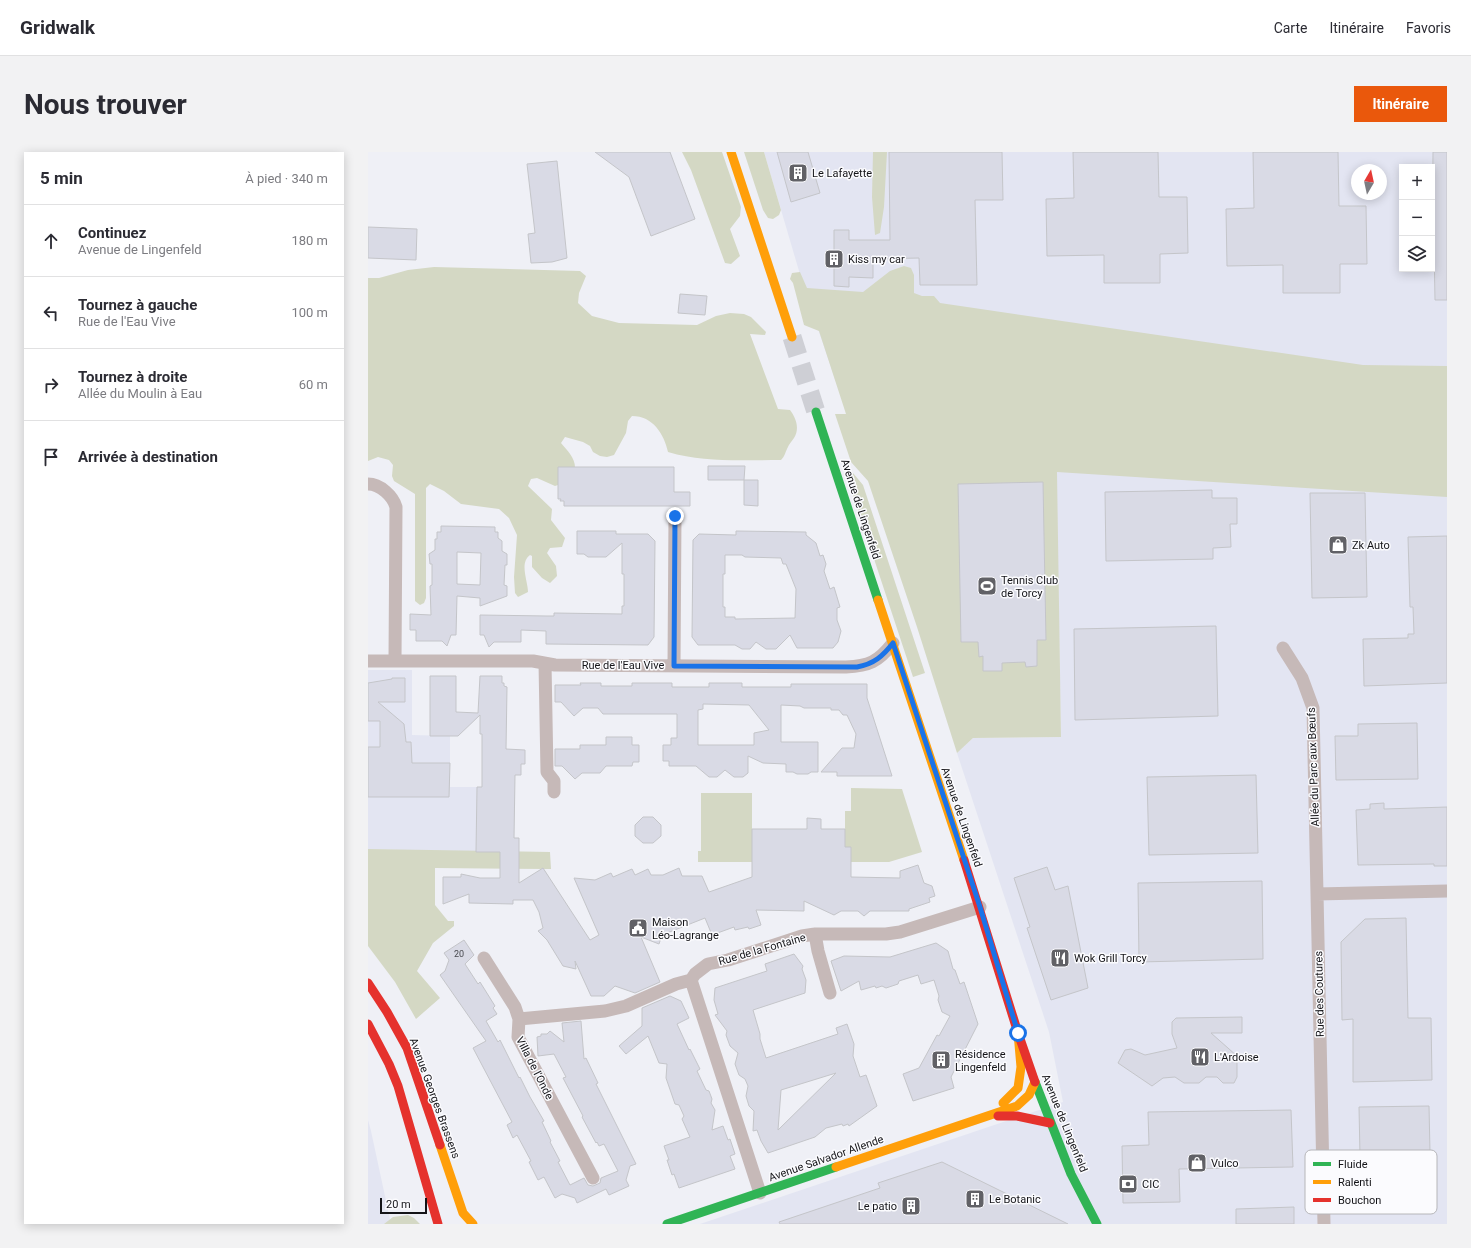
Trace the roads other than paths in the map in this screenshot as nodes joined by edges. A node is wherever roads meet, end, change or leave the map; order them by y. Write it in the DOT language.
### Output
graph roads {
  1 [pos="732,154"];
  2 [pos="792,337"];
  3 [pos="816,412"];
  4 [pos="368,484"];
  5 [pos="675,516"];
  6 [pos="893,643"];
  7 [pos="1283,648"];
  8 [pos="368,660"];
  9 [pos="395,660"];
  10 [pos="545,664"];
  11 [pos="674,666"];
  12 [pos="554,792"];
  13 [pos="1447,891"];
  14 [pos="1317,894"];
  15 [pos="980,907"];
  16 [pos="815,934"];
  17 [pos="484,958"];
  18 [pos="691,980"];
  19 [pos="368,983"];
  20 [pos="830,993"];
  21 [pos="518,1019"];
  22 [pos="368,1024"];
  23 [pos="1018,1033"];
  24 [pos="1035,1082"];
  25 [pos="1017,1106"];
  26 [pos="1046,1112"];
  27 [pos="992,1116"];
  28 [pos="1050,1123"];
  29 [pos="1322,1150"];
  30 [pos="593,1178"];
  31 [pos="760,1193"];
  32 [pos="1324,1214"];
  33 [pos="438,1224"];
  34 [pos="473,1224"];
  35 [pos="667,1224"];
  36 [pos="1096,1224"];
  37 [pos="1324,1224"];
  1 -- 2 [label="main road"];
  3 -- 6 [label="main road, Avenue de Lingenfeld"];
  4 -- 9 [label="street"];
  5 -- 11 [label="street"];
  6 -- 11 [label="street, Rue de l'Eau Vive"];
  6 -- 15 [label="main road, Avenue de Lingenfeld"];
  7 -- 14 [label="street, Allée du Parc aux Bœufs"];
  8 -- 9 [label="street, Rue de l'Eau Vive"];
  9 -- 10 [label="street, Rue de l'Eau Vive"];
  10 -- 11 [label="street, Rue de l'Eau Vive"];
  10 -- 12 [label="street"];
  13 -- 14 [label="street"];
  14 -- 29 [label="street, Rue des Coutures"];
  15 -- 16 [label="street, Rue de la Fontaine"];
  15 -- 23 [label="main road, Avenue de Lingenfeld"];
  16 -- 18 [label="street, Rue de la Fontaine"];
  16 -- 20 [label="street"];
  17 -- 21 [label="street, Villa de l'Onde"];
  18 -- 21 [label="street, Rue de la Fontaine"];
  18 -- 31 [label="street"];
  19 -- 34 [label="main road, Avenue Georges Brassens"];
  21 -- 30 [label="street, Villa de l'Onde"];
  22 -- 33 [label="main road"];
  23 -- 24 [label="main road, Avenue de Lingenfeld"];
  23 -- 27 [label="main road"];
  24 -- 25 [label="main road, Avenue Salvador Allende"];
  24 -- 26 [label="main road, Avenue de Lingenfeld"];
  25 -- 26 [label="main road"];
  25 -- 27 [label="main road, Avenue Salvador Allende"];
  26 -- 28 [label="main road, Avenue de Lingenfeld"];
  27 -- 28 [label="main road, Avenue Salvador Allende"];
  27 -- 31 [label="main road, Avenue Salvador Allende"];
  28 -- 36 [label="main road, Avenue de Lingenfeld"];
  31 -- 35 [label="main road, Avenue Salvador Allende"];
  32 -- 37 [label="street, Rue des Coutures"];
}
